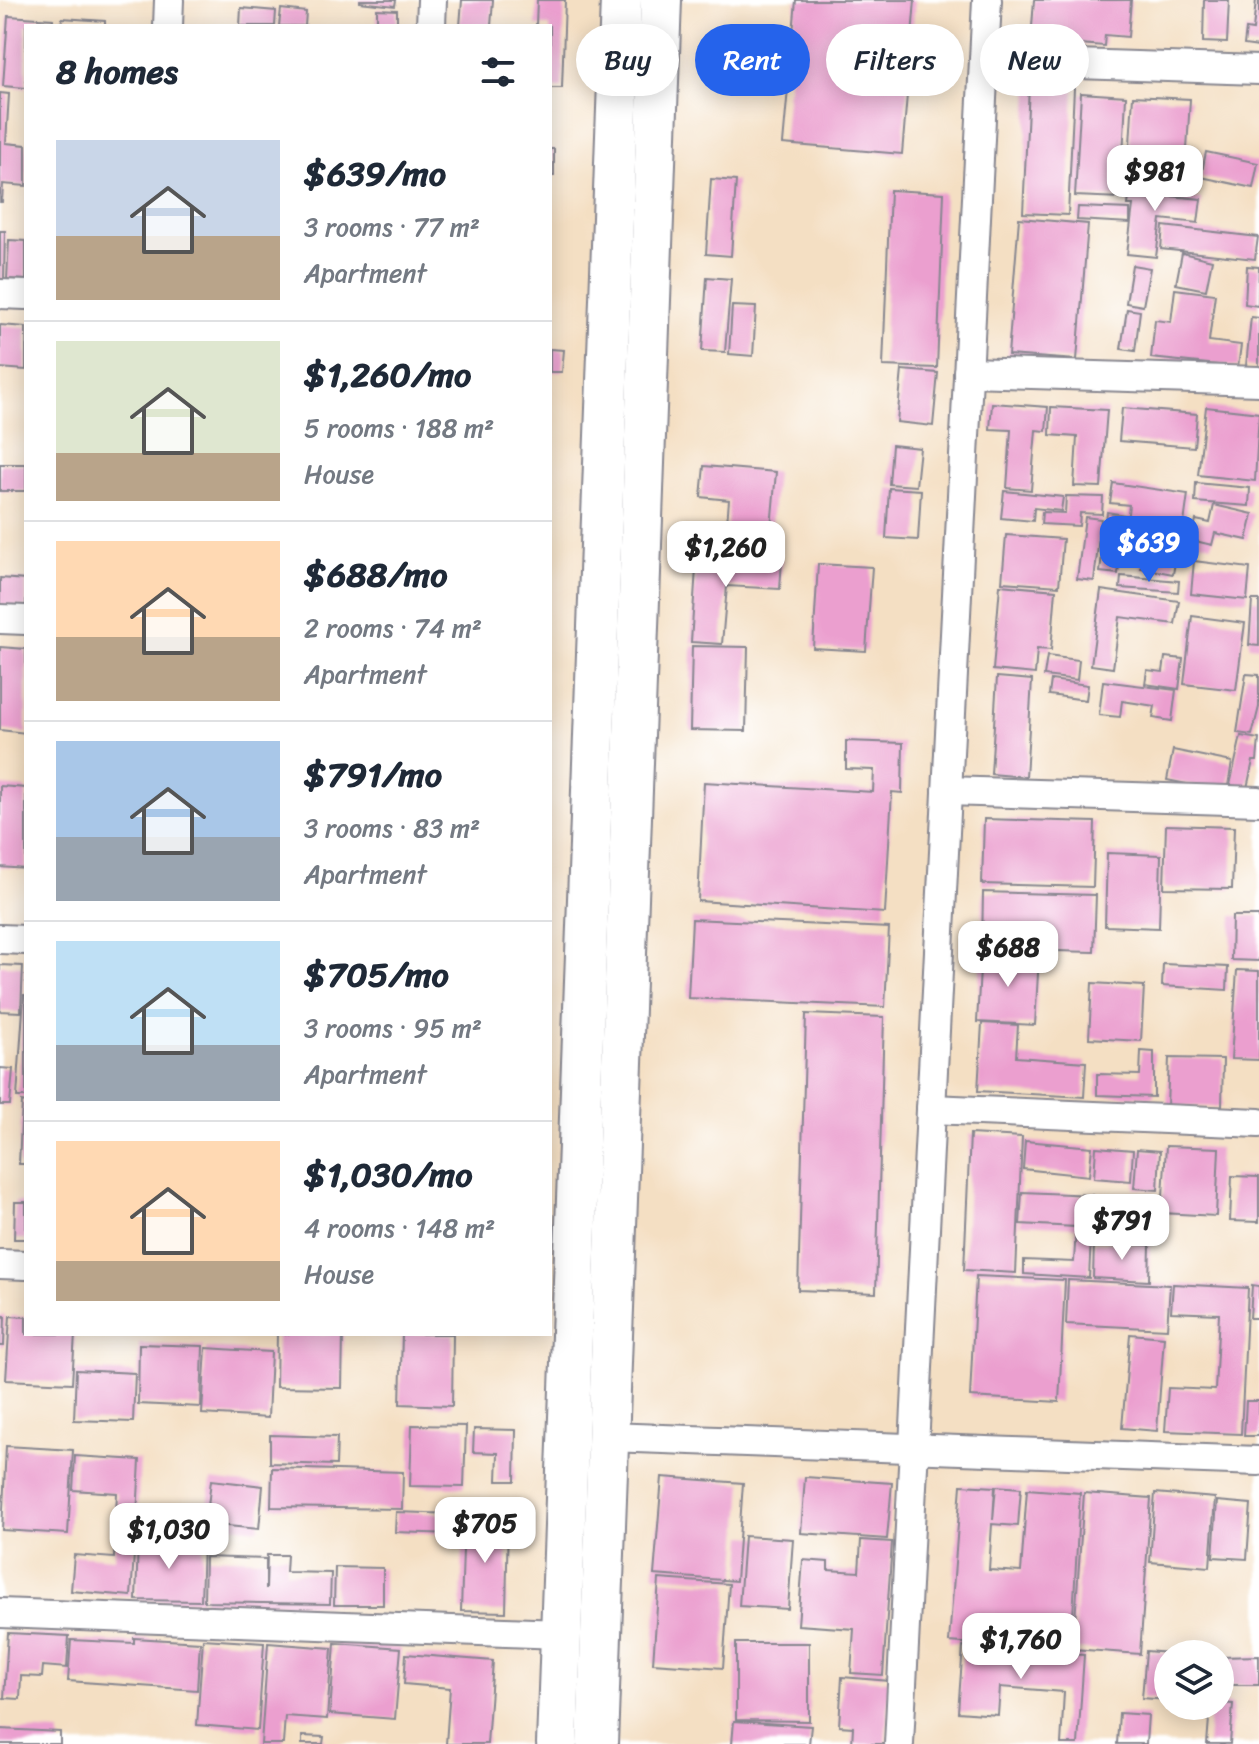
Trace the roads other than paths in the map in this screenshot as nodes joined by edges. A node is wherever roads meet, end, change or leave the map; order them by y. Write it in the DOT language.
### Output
graph roads {
  1 [pos="169,0"];
  2 [pos="432,0"];
  3 [pos="621,0"];
  4 [pos="661,0"];
  5 [pos="987,0"];
  6 [pos="168,24"];
  7 [pos="431,24"];
  8 [pos="986,24"];
  9 [pos="1089,64"];
  10 [pos="1259,70"];
  11 [pos="982,96"];
  12 [pos="0,294"];
  13 [pos="24,295"];
  14 [pos="968,372"];
  15 [pos="1259,381"];
  16 [pos="0,619"];
  17 [pos="24,620"];
  18 [pos="947,791"];
  19 [pos="1259,801"];
  20 [pos="0,939"];
  21 [pos="24,940"];
  22 [pos="931,1109"];
  23 [pos="1259,1123"];
  24 [pos="578,1160"];
  25 [pos="618,1162"];
  26 [pos="0,1264"];
  27 [pos="24,1265"];
  28 [pos="562,1289"];
  29 [pos="608,1437"];
  30 [pos="914,1448"];
  31 [pos="1259,1461"];
  32 [pos="0,1613"];
  33 [pos="561,1634"];
  34 [pos="557,1744"];
  35 [pos="597,1744"];
  36 [pos="899,1744"];
  1 -- 6 [label="street"];
  2 -- 7 [label="street"];
  3 -- 24 [label="main road"];
  4 -- 25 [label="main road"];
  5 -- 8 [label="street"];
  9 -- 10 [label="street"];
  11 -- 14 [label="street"];
  12 -- 13 [label="street"];
  14 -- 15 [label="street"];
  14 -- 18 [label="street"];
  16 -- 17 [label="street"];
  18 -- 19 [label="street"];
  18 -- 22 [label="street"];
  20 -- 21 [label="street"];
  22 -- 23 [label="street"];
  22 -- 30 [label="street"];
  24 -- 25 [label="main road"];
  24 -- 28 [label="main road"];
  25 -- 29 [label="main road"];
  26 -- 27 [label="street"];
  28 -- 33 [label="main road"];
  29 -- 30 [label="street"];
  29 -- 35 [label="main road"];
  30 -- 31 [label="street"];
  30 -- 36 [label="street"];
  32 -- 33 [label="street"];
  33 -- 34 [label="main road"];
}
